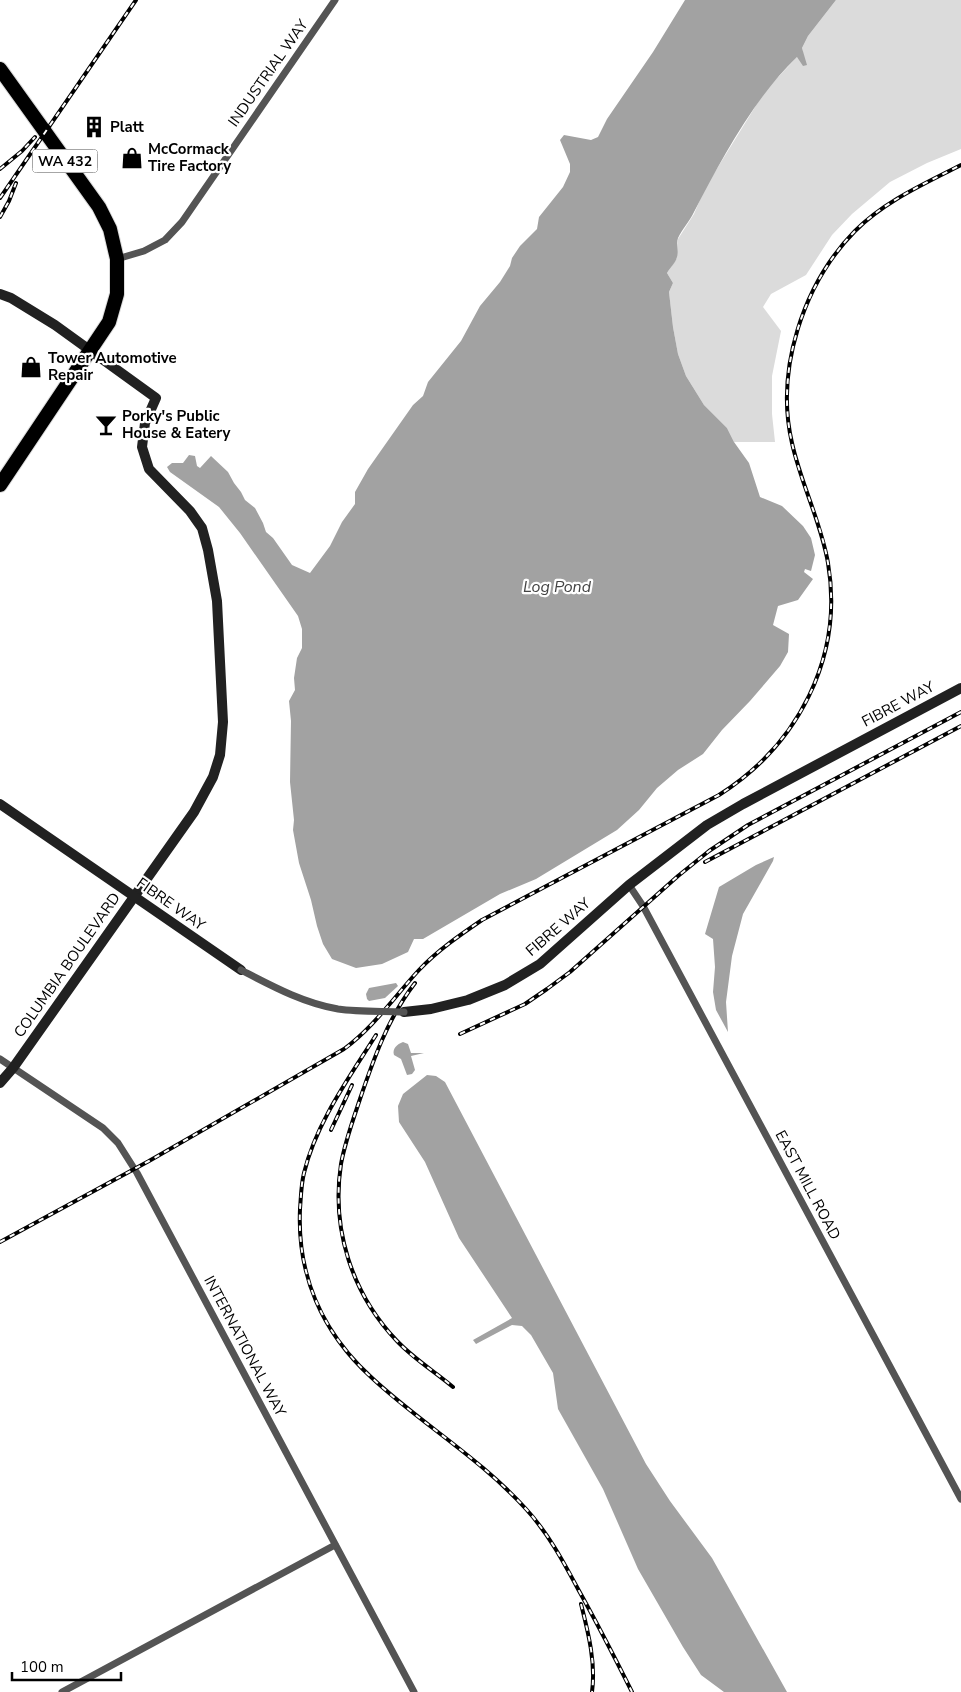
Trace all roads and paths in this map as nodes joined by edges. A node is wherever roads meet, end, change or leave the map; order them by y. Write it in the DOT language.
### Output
graph roads {
  1 [pos="335,0"];
  2 [pos="0,69"];
  3 [pos="117,259"];
  4 [pos="0,294"];
  5 [pos="91,351"];
  6 [pos="0,486"];
  7 [pos="961,688"];
  8 [pos="0,804"];
  9 [pos="629,885"];
  10 [pos="134,896"];
  11 [pos="241,970"];
  12 [pos="404,1012"];
  13 [pos="0,1058"];
  14 [pos="13,1068"];
  15 [pos="0,1083"];
  16 [pos="961,1498"];
  17 [pos="335,1545"];
  18 [pos="62,1692"];
  19 [pos="414,1692"];
  1 -- 3 [label="street, INDUSTRIAL WAY"];
  2 -- 3 [label="highway, WA 432"];
  3 -- 5 [label="highway, WA 432"];
  4 -- 5 [label="street"];
  5 -- 6 [label="highway, WA 432"];
  5 -- 10 [label="street, COLUMBIA BOULEVARD"];
  7 -- 9 [label="street, FIBRE WAY"];
  8 -- 10 [label="street, FIBRE WAY"];
  9 -- 12 [label="street, FIBRE WAY"];
  9 -- 16 [label="street, EAST MILL ROAD"];
  10 -- 11 [label="street, FIBRE WAY"];
  10 -- 14 [label="street, COLUMBIA BOULEVARD"];
  11 -- 12 [label="street, FIBRE WAY, bridge"];
  13 -- 14 [label="street, INTERNATIONAL WAY"];
  14 -- 15 [label="street, COLUMBIA BOULEVARD"];
  14 -- 17 [label="street, INTERNATIONAL WAY"];
  17 -- 18 [label="street"];
  17 -- 19 [label="street, INTERNATIONAL WAY"];
}
